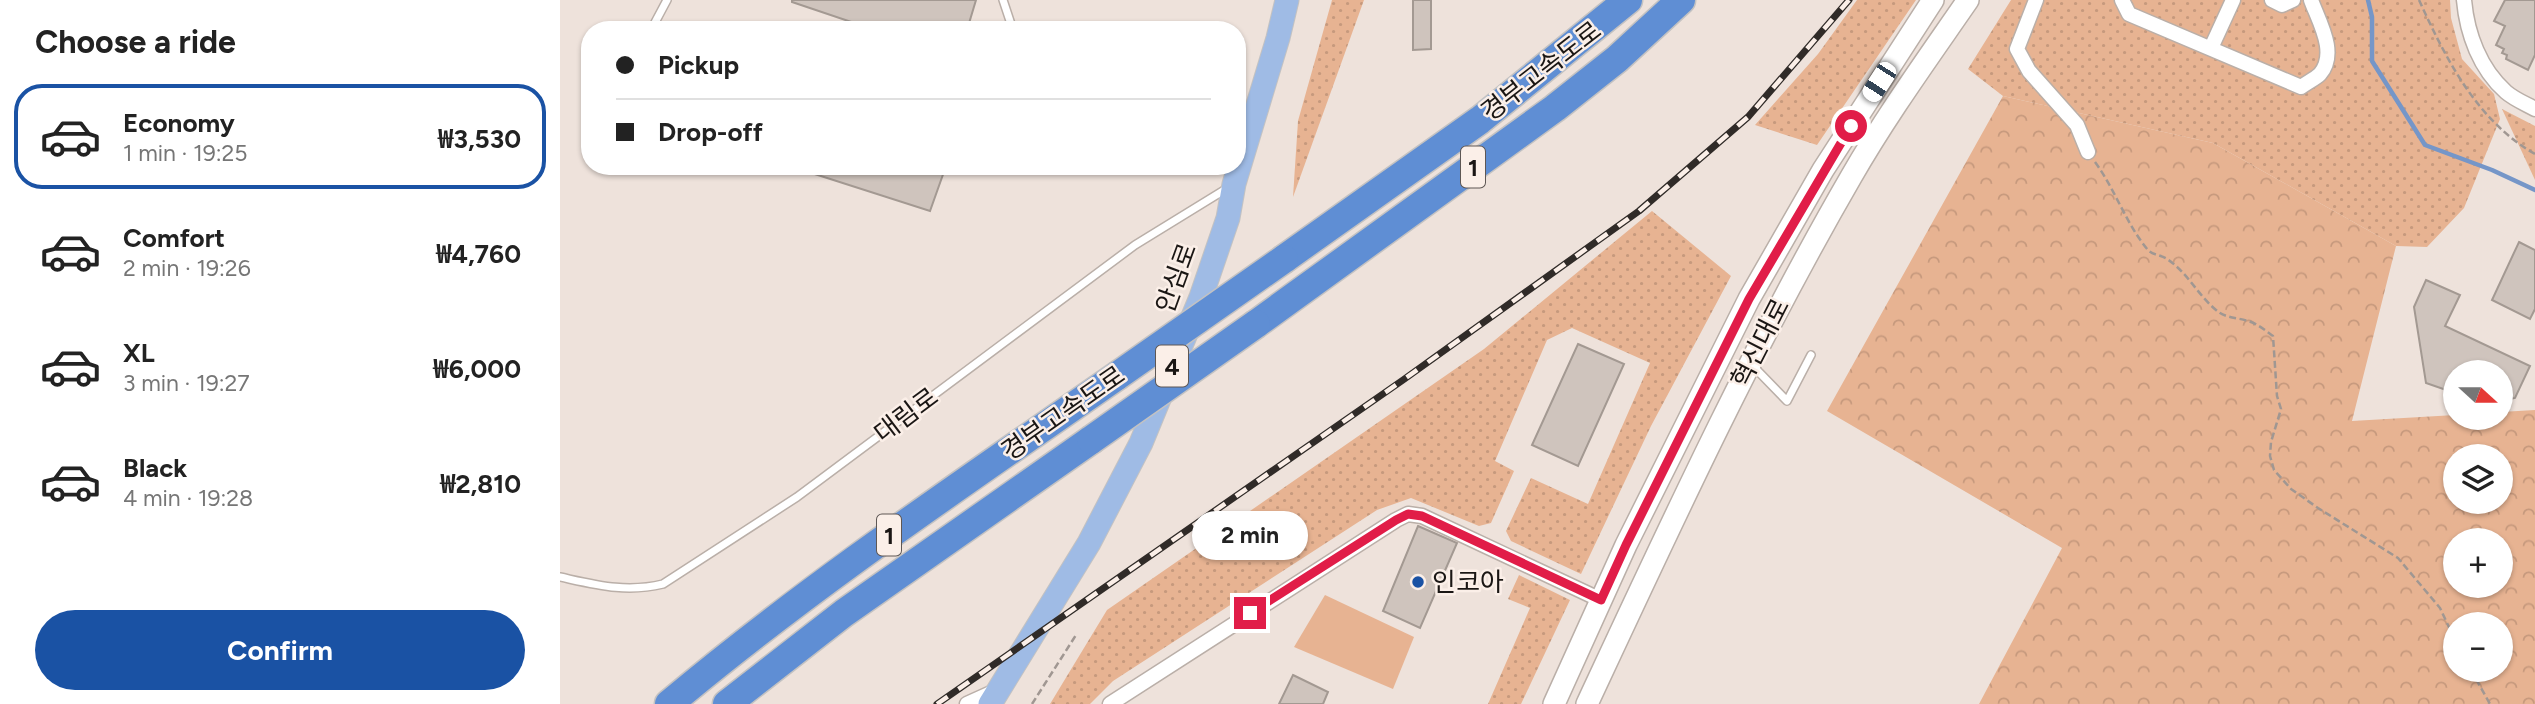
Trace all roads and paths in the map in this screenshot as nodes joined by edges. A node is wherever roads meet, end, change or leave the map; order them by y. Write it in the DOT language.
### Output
graph roads {
  1 [pos="667,0"];
  2 [pos="1003,0"];
  3 [pos="1287,0"];
  4 [pos="1628,0"];
  5 [pos="1681,0"];
  6 [pos="1933,0"];
  7 [pos="1968,0"];
  8 [pos="2036,0"];
  9 [pos="2122,0"];
  10 [pos="2233,0"];
  11 [pos="2272,0"];
  12 [pos="2293,0"];
  13 [pos="2311,0"];
  14 [pos="2419,0"];
  15 [pos="2464,0"];
  16 [pos="656,21"];
  17 [pos="1010,21"];
  18 [pos="2211,48"];
  19 [pos="2535,108"];
  20 [pos="1246,133"];
  21 [pos="2088,152"];
  22 [pos="2535,154"];
  23 [pos="1236,175"];
  24 [pos="1234,184"];
  25 [pos="1811,355"];
  26 [pos="1750,363"];
  27 [pos="560,577"];
  28 [pos="1601,600"];
  29 [pos="2443,614"];
  30 [pos="1076,635"];
  31 [pos="2477,682"];
  32 [pos="994,697"];
  33 [pos="668,704"];
  34 [pos="727,704"];
  35 [pos="967,704"];
  36 [pos="1032,704"];
  37 [pos="1110,704"];
  38 [pos="1554,704"];
  39 [pos="1587,704"];
  40 [pos="2490,704"];
  1 -- 16 [label="lane"];
  2 -- 17 [label="lane"];
  3 -- 20 [label="main road, 안심로 / 4"];
  4 -- 33 [label="highway, 경부고속도로 / 1, bridge"];
  5 -- 34 [label="highway, 경부고속도로 / 1, bridge"];
  6 -- 28 [label="main road"];
  7 -- 26 [label="main road, 혁신대로"];
  8 -- 21 [label="street"];
  9 -- 18 [label="street"];
  10 -- 18 [label="street"];
  11 -- 12 [label="street"];
  13 -- 18 [label="street"];
  14 -- 22 [label="path"];
  15 -- 19 [label="street"];
  21 -- 29 [label="path"];
  23 -- 24 [label="main road, 안심로 / 4"];
  24 -- 27 [label="lane, 대림로"];
  24 -- 32 [label="main road, 안심로 / 4"];
  25 -- 26 [label="lane"];
  26 -- 39 [label="main road, 혁신대로"];
  28 -- 37 [label="street"];
  28 -- 38 [label="main road"];
  30 -- 36 [label="path"];
  31 -- 40 [label="path"];
  32 -- 35 [label="street"];
}
